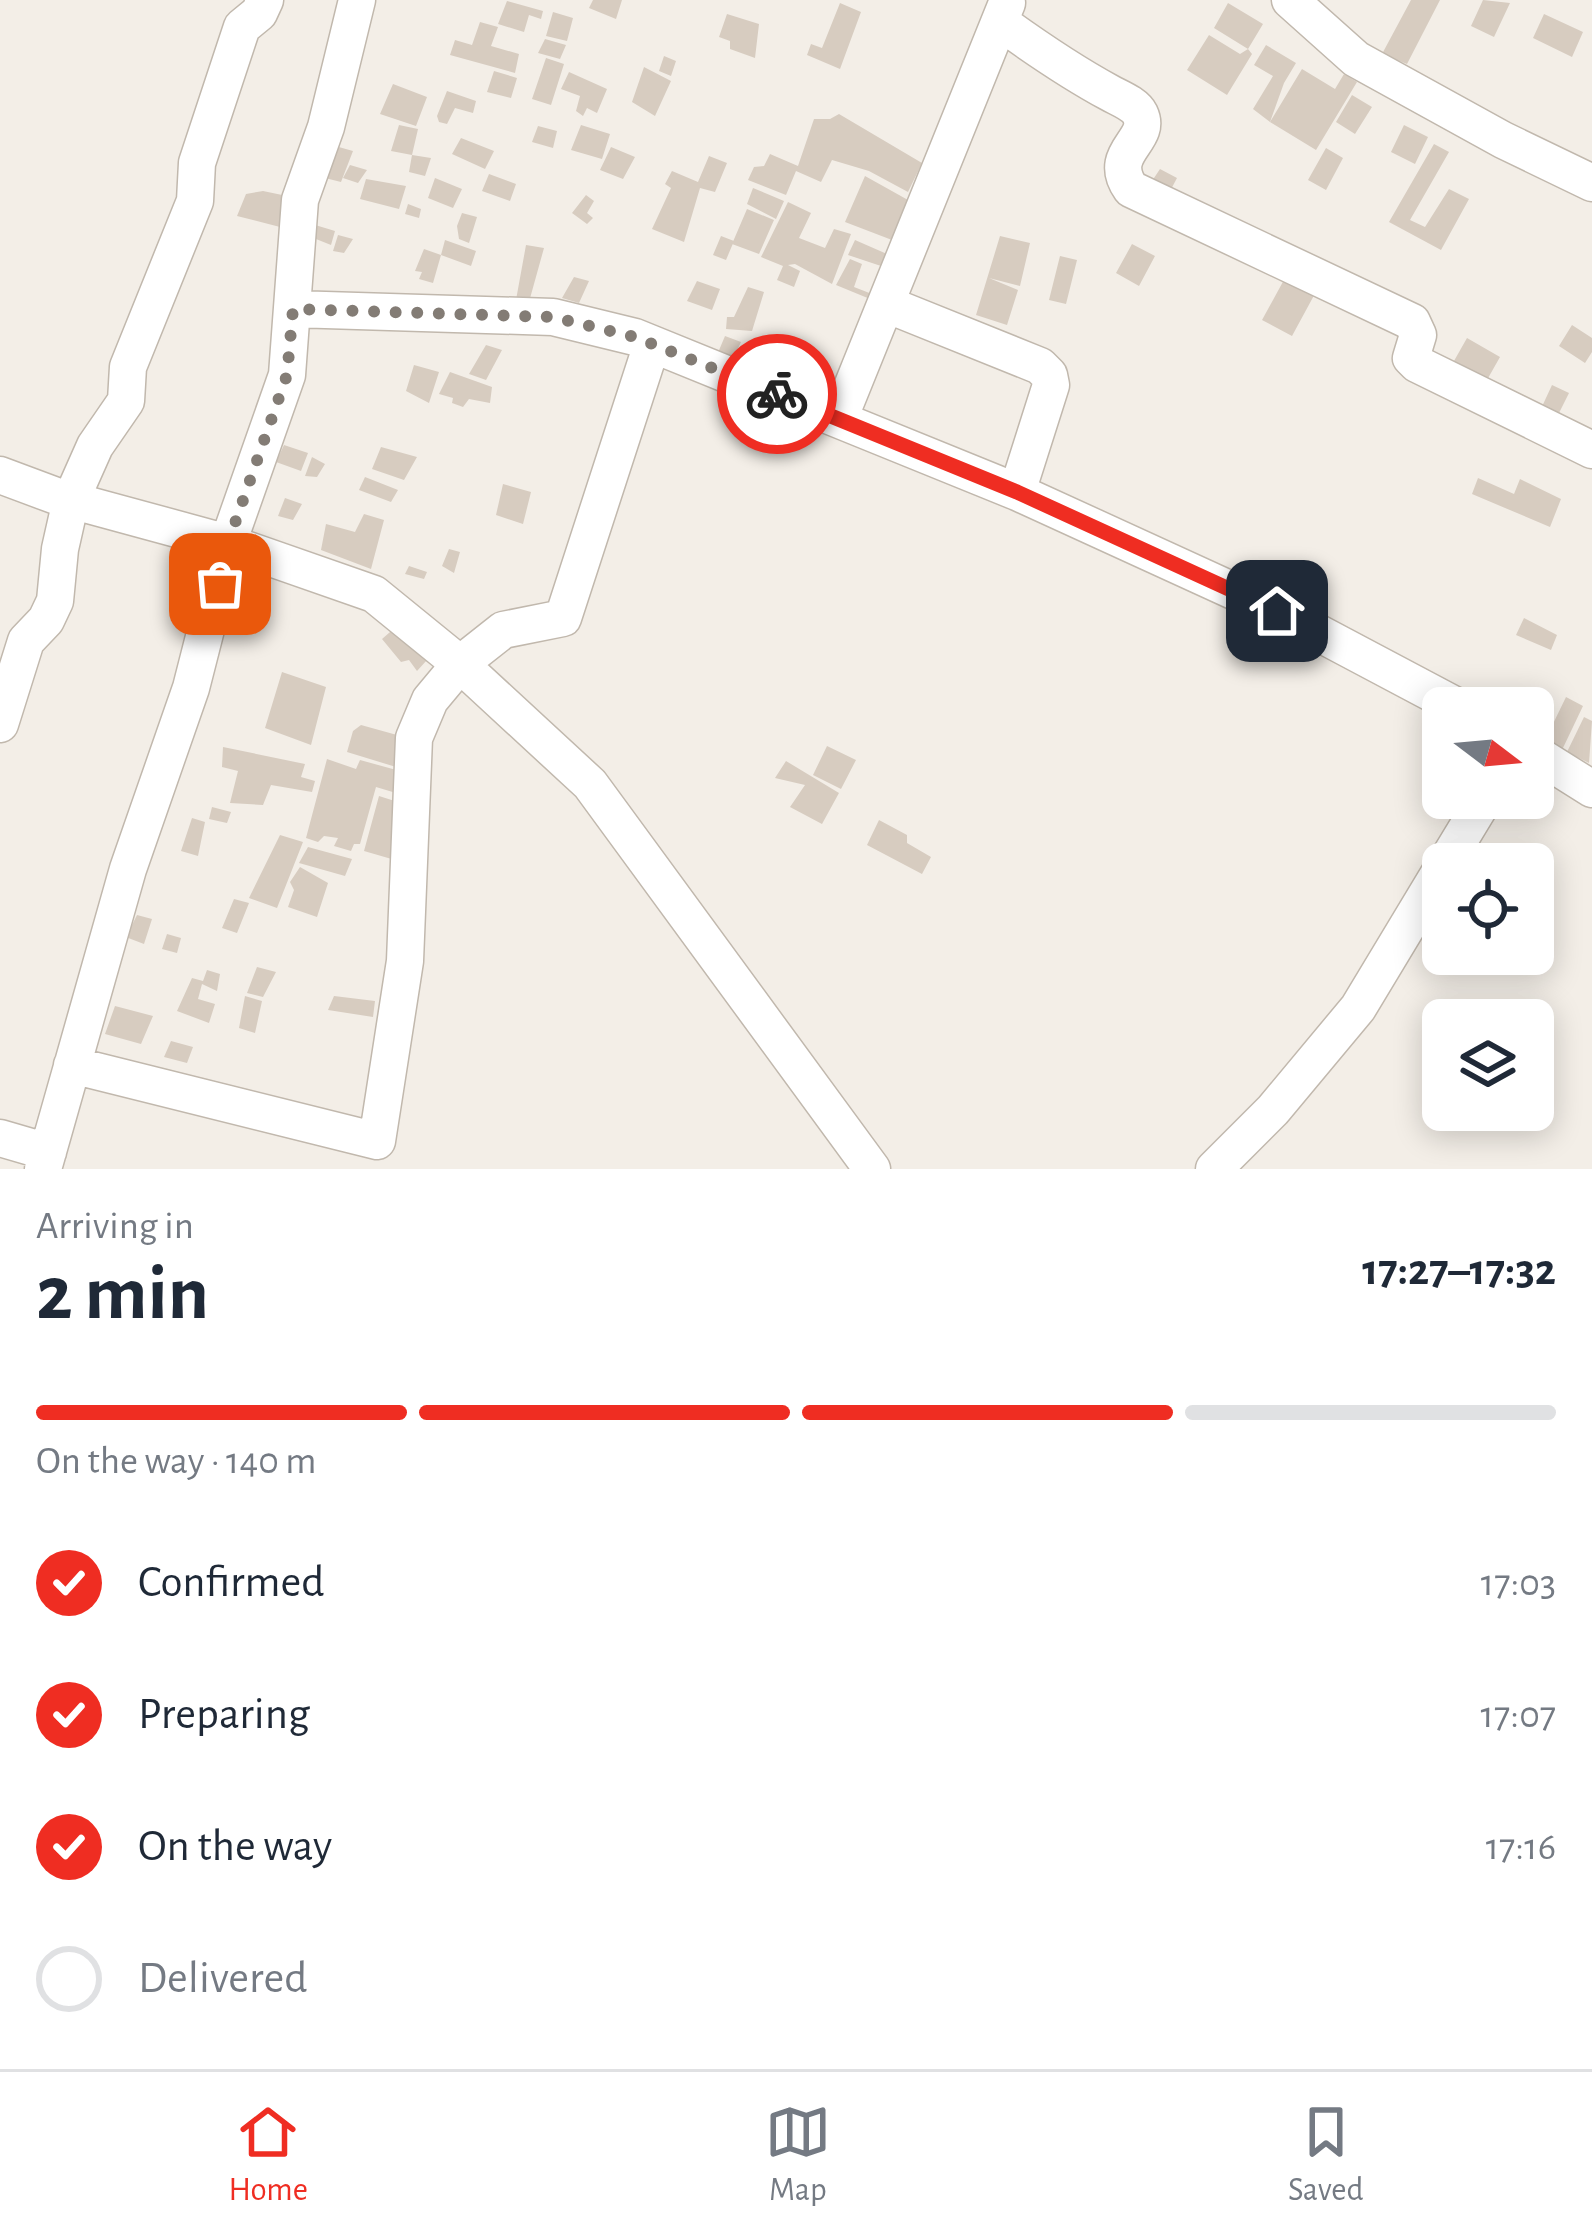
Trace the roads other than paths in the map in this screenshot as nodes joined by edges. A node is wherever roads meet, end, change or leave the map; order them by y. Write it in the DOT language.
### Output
graph roads {
  1 [pos="266,0"];
  2 [pos="357,0"];
  3 [pos="1290,0"];
  4 [pos="1004,11"];
  5 [pos="1592,183"];
  6 [pos="886,304"];
  7 [pos="293,309"];
  8 [pos="652,344"];
  9 [pos="839,419"];
  10 [pos="1592,450"];
  11 [pos="0,475"];
  12 [pos="1017,492"];
  13 [pos="71,500"];
  14 [pos="228,543"];
  15 [pos="460,664"];
  16 [pos="1422,688"];
  17 [pos="0,724"];
  18 [pos="1554,765"];
  19 [pos="1592,789"];
  20 [pos="1422,902"];
  21 [pos="72,1065"];
  22 [pos="0,1138"];
  23 [pos="45,1161"];
  24 [pos="872,1169"];
  25 [pos="1214,1169"];
  1 -- 13 [label="street"];
  2 -- 7 [label="street"];
  3 -- 5 [label="street"];
  4 -- 6 [label="street"];
  4 -- 10 [label="street"];
  6 -- 9 [label="street"];
  6 -- 12 [label="street"];
  7 -- 8 [label="street"];
  7 -- 14 [label="street"];
  8 -- 9 [label="street"];
  8 -- 15 [label="street"];
  9 -- 12 [label="street"];
  11 -- 13 [label="street"];
  12 -- 16 [label="street"];
  13 -- 14 [label="street"];
  13 -- 17 [label="street"];
  14 -- 15 [label="street"];
  14 -- 21 [label="street"];
  15 -- 21 [label="street"];
  15 -- 24 [label="street"];
  18 -- 19 [label="street"];
  20 -- 25 [label="street"];
  21 -- 23 [label="street"];
  22 -- 23 [label="street"];
}
